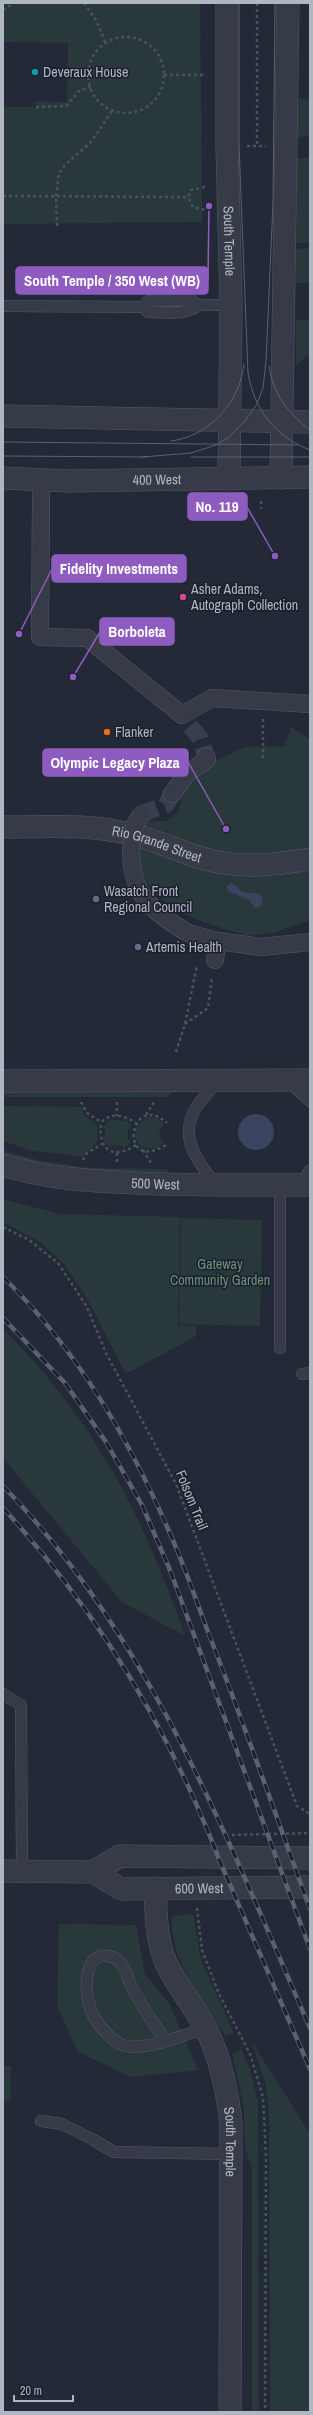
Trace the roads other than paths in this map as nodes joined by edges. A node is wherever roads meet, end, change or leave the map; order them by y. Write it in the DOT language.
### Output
graph roads {
  1 [pos="227,3"];
  2 [pos="288,3"];
  3 [pos="231,305"];
  4 [pos="3,306"];
  5 [pos="3,416"];
  6 [pos="229,421"];
  7 [pos="282,421"];
  8 [pos="310,422"];
  9 [pos="3,478"];
  10 [pos="281,478"];
  11 [pos="310,478"];
  12 [pos="229,480"];
  13 [pos="41,493"];
  14 [pos="310,704"];
  15 [pos="206,756"];
  16 [pos="172,794"];
  17 [pos="140,814"];
  18 [pos="3,827"];
  19 [pos="310,859"];
  20 [pos="215,941"];
  21 [pos="310,942"];
  22 [pos="207,958"];
  23 [pos="310,1080"];
  24 [pos="3,1081"];
  25 [pos="220,1081"];
  26 [pos="283,1081"];
  27 [pos="310,1101"];
  28 [pos="3,1165"];
  29 [pos="300,1181"];
  30 [pos="217,1185"];
  31 [pos="280,1348"];
  32 [pos="3,1694"];
  33 [pos="310,1858"];
  34 [pos="12,1871"];
  35 [pos="93,1872"];
  36 [pos="310,1887"];
  37 [pos="155,1888"];
  38 [pos="206,2028"];
  39 [pos="165,2041"];
  40 [pos="41,2121"];
  41 [pos="231,2154"];
  42 [pos="230,2412"];
  1 -- 3 [label="street, South Temple"];
  2 -- 7 [label="street"];
  3 -- 4 [label="lane"];
  3 -- 6 [label="street, South Temple"];
  5 -- 6 [label="street"];
  6 -- 7 [label="street"];
  6 -- 12 [label="street, South Temple"];
  7 -- 8 [label="street"];
  7 -- 10 [label="street"];
  9 -- 12 [label="street, 400 West"];
  10 -- 11 [label="street, 400 West"];
  10 -- 12 [label="street, 400 West"];
  13 -- 14 [label="street"];
  15 -- 16 [label="street"];
  17 -- 20 [label="street, bridge"];
  18 -- 19 [label="street, Rio Grande Street"];
  20 -- 21 [label="street"];
  20 -- 22 [label="street"];
  23 -- 26 [label="street"];
  24 -- 25 [label="street"];
  25 -- 26 [label="street"];
  25 -- 30 [label="lane"];
  26 -- 27 [label="lane"];
  28 -- 30 [label="street, 500 West"];
  29 -- 30 [label="street, 500 West"];
  29 -- 31 [label="lane"];
  32 -- 34 [label="lane"];
  33 -- 35 [label="street"];
  34 -- 35 [label="street"];
  35 -- 37 [label="street, 600 West"];
  36 -- 37 [label="street, 600 West"];
  37 -- 38 [label="street, South Temple"];
  38 -- 39 [label="lane"];
  38 -- 41 [label="street, South Temple"];
  39 -- 39 [label="lane"];
  40 -- 41 [label="lane"];
  41 -- 42 [label="street, South Temple"];
}
